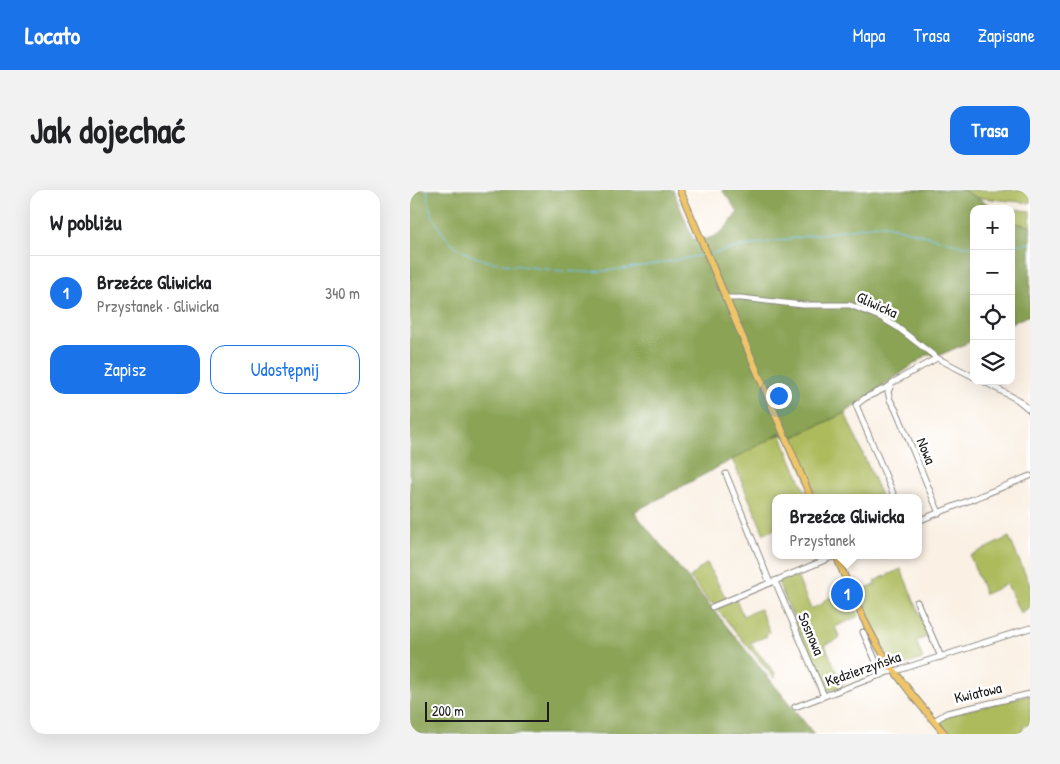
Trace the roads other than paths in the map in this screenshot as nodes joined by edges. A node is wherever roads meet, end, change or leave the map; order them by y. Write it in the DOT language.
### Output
graph roads {
  1 [pos="680,190"];
  2 [pos="725,298"];
  3 [pos="929,352"];
  4 [pos="937,358"];
  5 [pos="927,363"];
  6 [pos="970,375"];
  7 [pos="990,385"];
  8 [pos="890,386"];
  9 [pos="874,394"];
  10 [pos="890,400"];
  11 [pos="1030,410"];
  12 [pos="726,474"];
  13 [pos="1030,476"];
  14 [pos="809,494"];
  15 [pos="894,494"];
  16 [pos="939,513"];
  17 [pos="922,519"];
  18 [pos="827,559"];
  19 [pos="838,559"];
  20 [pos="773,582"];
  21 [pos="917,602"];
  22 [pos="712,607"];
  23 [pos="1030,628"];
  24 [pos="863,632"];
  25 [pos="941,657"];
  26 [pos="894,671"];
  27 [pos="882,675"];
  28 [pos="1030,694"];
  29 [pos="824,696"];
  30 [pos="795,707"];
  31 [pos="934,721"];
  32 [pos="945,734"];
  1 -- 2 [label="main road"];
  2 -- 3 [label="street, Gliwicka"];
  2 -- 14 [label="main road"];
  3 -- 4 [label="street, Gliwicka"];
  3 -- 5 [label="street"];
  4 -- 5 [label="street"];
  4 -- 6 [label="street, Gliwicka"];
  5 -- 8 [label="street"];
  7 -- 11 [label="street"];
  8 -- 9 [label="street"];
  8 -- 10 [label="street, Nowa"];
  9 -- 10 [label="street"];
  9 -- 15 [label="street"];
  10 -- 16 [label="street, Nowa"];
  12 -- 20 [label="street"];
  13 -- 16 [label="street"];
  16 -- 17 [label="street"];
  18 -- 20 [label="street"];
  19 -- 26 [label="main road"];
  20 -- 22 [label="street"];
  20 -- 29 [label="street, Sosnowa"];
  21 -- 25 [label="street"];
  23 -- 25 [label="street, Kędzierzyńska"];
  24 -- 27 [label="street"];
  25 -- 26 [label="street, Kędzierzyńska"];
  26 -- 27 [label="street, Kędzierzyńska"];
  26 -- 31 [label="main road"];
  27 -- 29 [label="street, Kędzierzyńska"];
  28 -- 31 [label="street, Kwiatowa"];
  29 -- 30 [label="street, Kędzierzyńska"];
  31 -- 32 [label="main road"];
}
